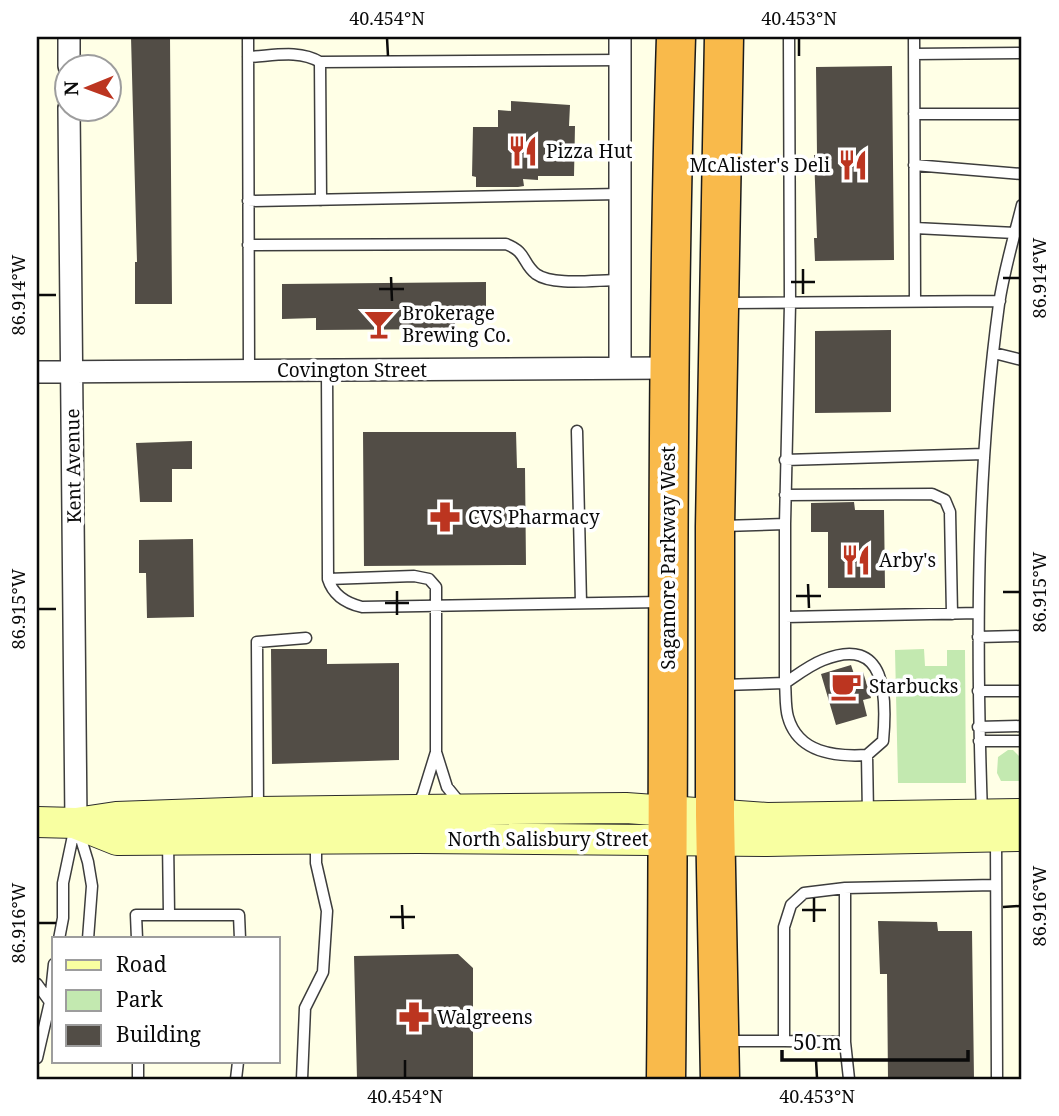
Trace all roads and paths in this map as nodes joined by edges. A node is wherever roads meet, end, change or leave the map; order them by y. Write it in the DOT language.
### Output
graph roads {
  1 [pos="248,37"];
  2 [pos="620,37"];
  3 [pos="676,37"];
  4 [pos="724,37"];
  5 [pos="789,37"];
  6 [pos="914,37"];
  7 [pos="1022,53"];
  8 [pos="914,54"];
  9 [pos="248,57"];
  10 [pos="620,60"];
  11 [pos="320,62"];
  12 [pos="914,114"];
  13 [pos="1022,114"];
  14 [pos="69,122"];
  15 [pos="914,165"];
  16 [pos="1022,174"];
  17 [pos="620,194"];
  18 [pos="321,200"];
  19 [pos="248,201"];
  20 [pos="1022,205"];
  21 [pos="915,228"];
  22 [pos="1015,233"];
  23 [pos="248,245"];
  24 [pos="622,280"];
  25 [pos="1000,301"];
  26 [pos="915,302"];
  27 [pos="719,303"];
  28 [pos="790,304"];
  29 [pos="994,353"];
  30 [pos="1022,360"];
  31 [pos="668,368"];
  32 [pos="620,369"];
  33 [pos="249,370"];
  34 [pos="327,370"];
  35 [pos="37,372"];
  36 [pos="71,372"];
  37 [pos="577,431"];
  38 [pos="984,454"];
  39 [pos="785,460"];
  40 [pos="785,495"];
  41 [pos="785,524"];
  42 [pos="715,526"];
  43 [pos="328,579"];
  44 [pos="668,602"];
  45 [pos="581,603"];
  46 [pos="437,604"];
  47 [pos="978,613"];
  48 [pos="952,614"];
  49 [pos="785,617"];
  50 [pos="1022,636"];
  51 [pos="978,637"];
  52 [pos="306,639"];
  53 [pos="785,683"];
  54 [pos="716,685"];
  55 [pos="978,691"];
  56 [pos="1022,691"];
  57 [pos="1022,726"];
  58 [pos="978,727"];
  59 [pos="979,741"];
  60 [pos="1022,741"];
  61 [pos="436,752"];
  62 [pos="867,755"];
  63 [pos="416,810"];
  64 [pos="467,810"];
  65 [pos="258,811"];
  66 [pos="1022,814"];
  67 [pos="868,818"];
  68 [pos="37,822"];
  69 [pos="76,824"];
  70 [pos="668,826"];
  71 [pos="716,827"];
  72 [pos="1000,829"];
  73 [pos="317,838"];
  74 [pos="168,839"];
  75 [pos="995,885"];
  76 [pos="845,888"];
  77 [pos="169,914"];
  78 [pos="59,937"];
  79 [pos="88,937"];
  80 [pos="137,937"];
  81 [pos="240,937"];
  82 [pos="37,984"];
  83 [pos="52,999"];
  84 [pos="37,1001"];
  85 [pos="719,1041"];
  86 [pos="784,1041"];
  87 [pos="845,1042"];
  88 [pos="37,1058"];
  89 [pos="302,1079"];
  90 [pos="666,1079"];
  91 [pos="720,1079"];
  92 [pos="849,1079"];
  93 [pos="997,1079"];
  1 -- 9 [label="lane"];
  2 -- 10 [label="street"];
  3 -- 31 [label="highway, Sagamore Parkway West"];
  4 -- 27 [label="highway"];
  5 -- 28 [label="lane"];
  6 -- 8 [label="lane"];
  7 -- 8 [label="lane"];
  8 -- 12 [label="lane"];
  9 -- 11 [label="lane"];
  9 -- 19 [label="lane"];
  10 -- 11 [label="lane"];
  10 -- 17 [label="street"];
  11 -- 18 [label="lane"];
  12 -- 13 [label="lane"];
  12 -- 15 [label="lane"];
  14 -- 36 [label="street, Kent Avenue"];
  15 -- 16 [label="lane"];
  15 -- 21 [label="lane"];
  17 -- 18 [label="lane"];
  17 -- 24 [label="street"];
  18 -- 19 [label="lane"];
  19 -- 23 [label="lane"];
  20 -- 22 [label="lane"];
  21 -- 22 [label="lane"];
  21 -- 26 [label="lane"];
  22 -- 25 [label="lane"];
  23 -- 24 [label="lane"];
  23 -- 33 [label="lane"];
  24 -- 32 [label="street"];
  25 -- 26 [label="lane"];
  25 -- 29 [label="lane"];
  26 -- 28 [label="lane"];
  27 -- 28 [label="lane"];
  27 -- 42 [label="highway"];
  28 -- 39 [label="lane"];
  29 -- 30 [label="lane"];
  29 -- 38 [label="lane"];
  31 -- 32 [label="street, Covington Street"];
  31 -- 44 [label="highway, Sagamore Parkway West"];
  32 -- 34 [label="street, Covington Street"];
  33 -- 34 [label="street, Covington Street"];
  33 -- 36 [label="street, Covington Street"];
  34 -- 43 [label="lane"];
  35 -- 36 [label="street, Covington Street"];
  36 -- 69 [label="street, Kent Avenue"];
  37 -- 45 [label="lane"];
  38 -- 39 [label="lane"];
  38 -- 47 [label="lane"];
  39 -- 40 [label="lane"];
  40 -- 41 [label="lane"];
  40 -- 48 [label="lane"];
  41 -- 42 [label="lane"];
  41 -- 49 [label="lane"];
  42 -- 54 [label="highway"];
  43 -- 46 [label="lane"];
  43 -- 46 [label="lane"];
  44 -- 45 [label="lane"];
  44 -- 70 [label="highway, Sagamore Parkway West"];
  45 -- 46 [label="lane"];
  46 -- 61 [label="lane"];
  47 -- 48 [label="lane"];
  47 -- 51 [label="lane"];
  48 -- 49 [label="lane"];
  49 -- 53 [label="lane"];
  50 -- 51 [label="lane"];
  51 -- 55 [label="lane"];
  52 -- 65 [label="lane"];
  53 -- 54 [label="lane"];
  53 -- 62 [label="lane"];
  53 -- 62 [label="lane"];
  54 -- 71 [label="highway"];
  55 -- 56 [label="lane"];
  55 -- 58 [label="lane"];
  57 -- 58 [label="lane"];
  58 -- 59 [label="lane"];
  59 -- 60 [label="lane"];
  59 -- 72 [label="lane"];
  61 -- 63 [label="lane"];
  61 -- 64 [label="lane"];
  62 -- 67 [label="lane"];
  63 -- 64 [label="street, North Salisbury Street"];
  63 -- 65 [label="street, North Salisbury Street"];
  64 -- 70 [label="street, North Salisbury Street"];
  65 -- 69 [label="street, North Salisbury Street"];
  66 -- 72 [label="street, North Salisbury Street"];
  67 -- 71 [label="street, North Salisbury Street"];
  67 -- 72 [label="street, North Salisbury Street"];
  68 -- 69 [label="street, North Salisbury Street"];
  69 -- 74 [label="street, North Salisbury Street"];
  69 -- 78 [label="lane"];
  69 -- 79 [label="lane"];
  70 -- 71 [label="street, North Salisbury Street"];
  70 -- 73 [label="street, North Salisbury Street"];
  70 -- 90 [label="highway, Sagamore Parkway West"];
  71 -- 72 [label="street, North Salisbury Street"];
  71 -- 85 [label="highway"];
  72 -- 75 [label="lane"];
  73 -- 74 [label="street, North Salisbury Street"];
  73 -- 89 [label="lane"];
  74 -- 77 [label="lane"];
  75 -- 76 [label="lane"];
  75 -- 93 [label="lane"];
  76 -- 86 [label="lane"];
  76 -- 87 [label="lane"];
  77 -- 80 [label="lane"];
  77 -- 81 [label="lane"];
  82 -- 83 [label="lane"];
  83 -- 84 [label="lane"];
  83 -- 88 [label="lane"];
  85 -- 86 [label="lane"];
  85 -- 91 [label="highway"];
  86 -- 87 [label="lane"];
  87 -- 92 [label="lane"];
}
